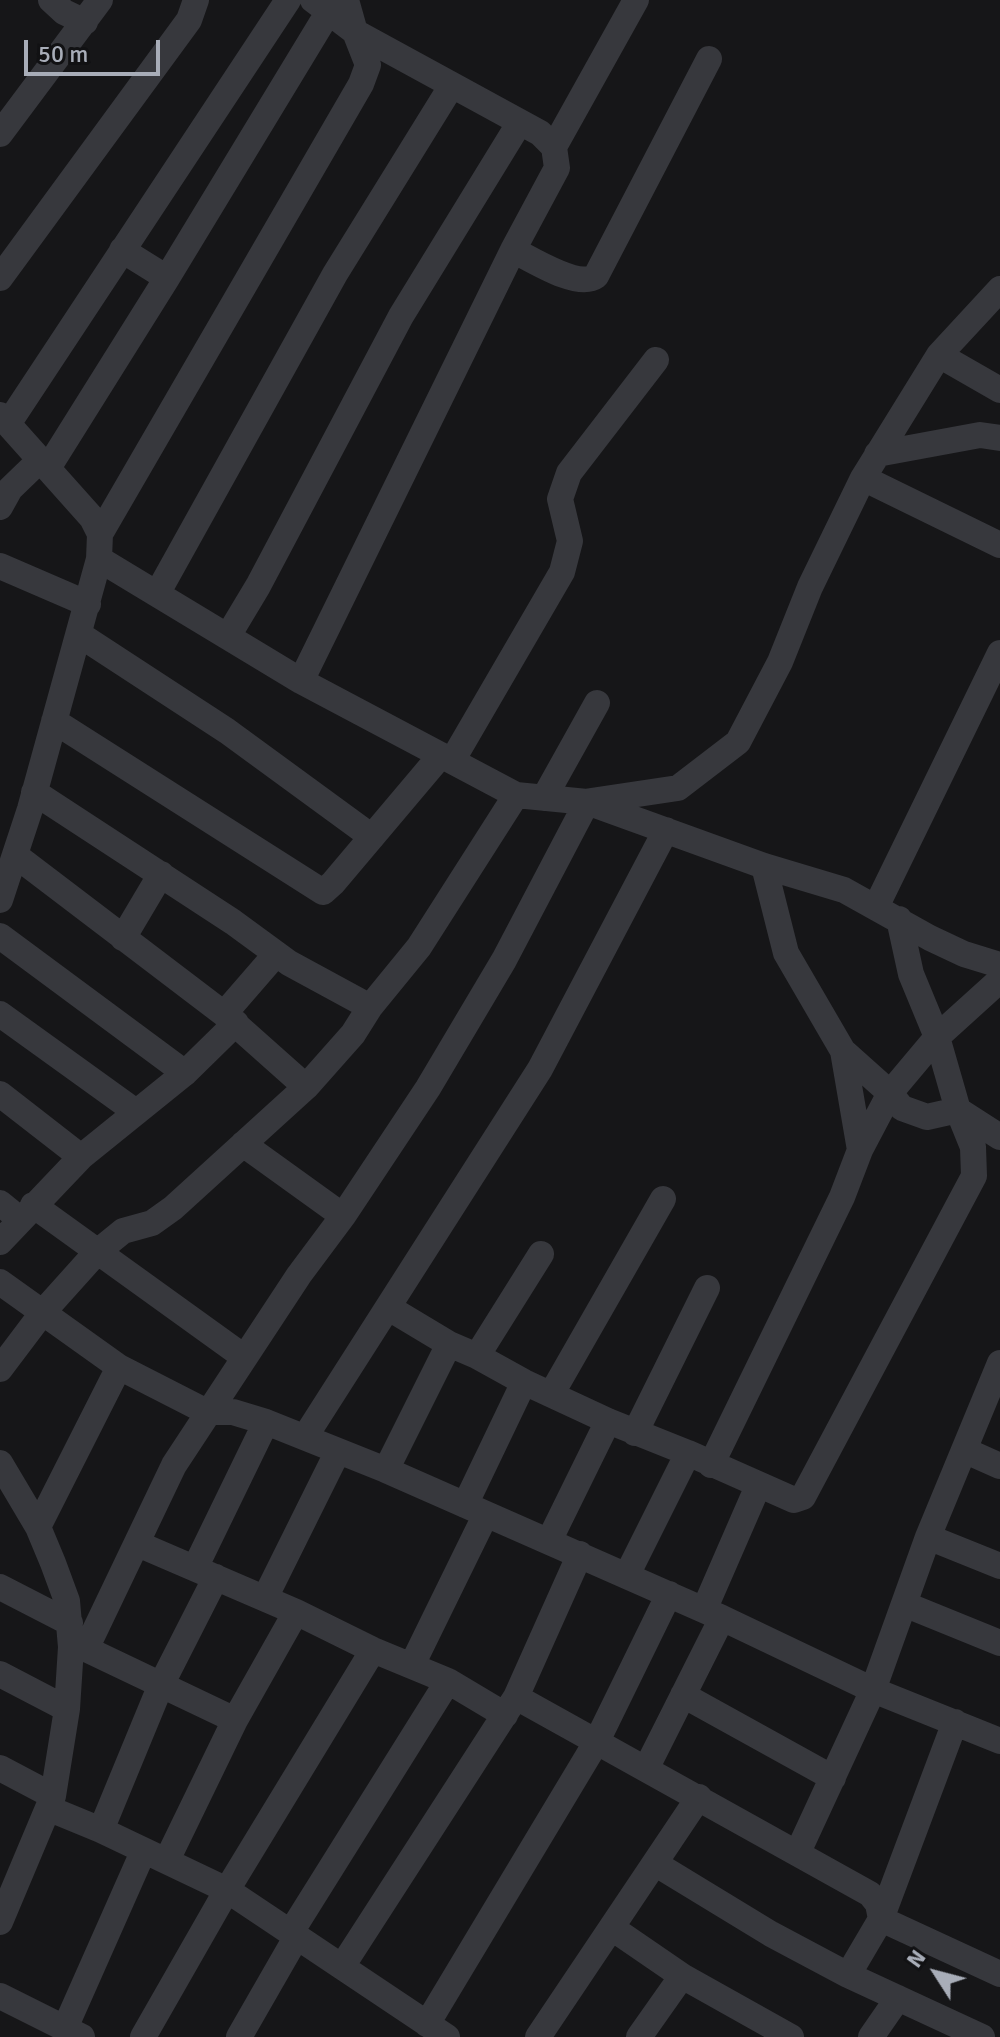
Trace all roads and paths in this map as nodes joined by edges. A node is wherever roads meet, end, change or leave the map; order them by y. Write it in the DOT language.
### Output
graph roads {
  1 [pos="51,0"];
  2 [pos="100,0"];
  3 [pos="196,0"];
  4 [pos="288,0"];
  5 [pos="636,0"];
  6 [pos="329,4"];
  7 [pos="85,22"];
  8 [pos="355,32"];
  9 [pos="709,59"];
  10 [pos="452,85"];
  11 [pos="520,122"];
  12 [pos="0,134"];
  13 [pos="554,147"];
  14 [pos="122,250"];
  15 [pos="513,250"];
  16 [pos="0,278"];
  17 [pos="167,278"];
  18 [pos="1000,289"];
  19 [pos="939,355"];
  20 [pos="656,360"];
  21 [pos="1000,390"];
  22 [pos="4,420"];
  23 [pos="1000,438"];
  24 [pos="877,454"];
  25 [pos="44,464"];
  26 [pos="863,478"];
  27 [pos="0,507"];
  28 [pos="1000,545"];
  29 [pos="100,547"];
  30 [pos="0,566"];
  31 [pos="157,594"];
  32 [pos="88,604"];
  33 [pos="80,635"];
  34 [pos="228,636"];
  35 [pos="1000,653"];
  36 [pos="301,681"];
  37 [pos="597,703"];
  38 [pos="54,721"];
  39 [pos="446,758"];
  40 [pos="34,792"];
  41 [pos="516,795"];
  42 [pos="544,798"];
  43 [pos="587,802"];
  44 [pos="666,830"];
  45 [pos="372,837"];
  46 [pos="15,855"];
  47 [pos="764,866"];
  48 [pos="161,874"];
  49 [pos="0,900"];
  50 [pos="888,913"];
  51 [pos="0,936"];
  52 [pos="123,938"];
  53 [pos="276,954"];
  54 [pos="1000,965"];
  55 [pos="1000,980"];
  56 [pos="370,1007"];
  57 [pos="0,1014"];
  58 [pos="230,1018"];
  59 [pos="937,1037"];
  60 [pos="843,1051"];
  61 [pos="185,1073"];
  62 [pos="306,1087"];
  63 [pos="890,1093"];
  64 [pos="0,1094"];
  65 [pos="958,1110"];
  66 [pos="136,1112"];
  67 [pos="1000,1137"];
  68 [pos="243,1144"];
  69 [pos="860,1150"];
  70 [pos="81,1157"];
  71 [pos="663,1199"];
  72 [pos="0,1203"];
  73 [pos="27,1212"];
  74 [pos="343,1216"];
  75 [pos="0,1242"];
  76 [pos="96,1253"];
  77 [pos="541,1254"];
  78 [pos="0,1282"];
  79 [pos="707,1288"];
  80 [pos="389,1308"];
  81 [pos="43,1312"];
  82 [pos="449,1344"];
  83 [pos="477,1356"];
  84 [pos="244,1357"];
  85 [pos="1000,1363"];
  86 [pos="119,1367"];
  87 [pos="0,1369"];
  88 [pos="524,1382"];
  89 [pos="552,1393"];
  90 [pos="993,1402"];
  91 [pos="207,1412"];
  92 [pos="608,1421"];
  93 [pos="266,1422"];
  94 [pos="635,1433"];
  95 [pos="305,1437"];
  96 [pos="964,1450"];
  97 [pos="338,1451"];
  98 [pos="688,1453"];
  99 [pos="1,1464"];
  100 [pos="711,1465"];
  101 [pos="1000,1466"];
  102 [pos="386,1470"];
  103 [pos="758,1486"];
  104 [pos="476,1510"];
  105 [pos="38,1527"];
  106 [pos="928,1537"];
  107 [pos="549,1541"];
  108 [pos="138,1544"];
  109 [pos="580,1554"];
  110 [pos="1000,1566"];
  111 [pos="206,1572"];
  112 [pos="627,1575"];
  113 [pos="0,1587"];
  114 [pos="669,1594"];
  115 [pos="265,1598"];
  116 [pos="904,1604"];
  117 [pos="296,1612"];
  118 [pos="713,1614"];
  119 [pos="76,1640"];
  120 [pos="1000,1643"];
  121 [pos="373,1650"];
  122 [pos="412,1665"];
  123 [pos="0,1674"];
  124 [pos="448,1681"];
  125 [pos="160,1687"];
  126 [pos="873,1690"];
  127 [pos="683,1695"];
  128 [pos="510,1706"];
  129 [pos="67,1709"];
  130 [pos="235,1720"];
  131 [pos="955,1722"];
  132 [pos="597,1741"];
  133 [pos="1000,1741"];
  134 [pos="0,1768"];
  135 [pos="646,1769"];
  136 [pos="833,1778"];
  137 [pos="699,1797"];
  138 [pos="52,1803"];
  139 [pos="101,1830"];
  140 [pos="798,1852"];
  141 [pos="155,1856"];
  142 [pos="656,1864"];
  143 [pos="227,1890"];
  144 [pos="881,1919"];
  145 [pos="0,1922"];
  146 [pos="612,1928"];
  147 [pos="294,1934"];
  148 [pos="343,1965"];
  149 [pos="1000,1974"];
  150 [pos="848,1975"];
  151 [pos="682,1976"];
  152 [pos="0,1996"];
  153 [pos="898,1998"];
  154 [pos="754,2028"];
  155 [pos="437,2030"];
  156 [pos="73,2033"];
  157 [pos="143,2037"];
  158 [pos="239,2037"];
  159 [pos="538,2037"];
  160 [pos="639,2037"];
  161 [pos="791,2037"];
  162 [pos="871,2037"];
  163 [pos="982,2037"];
  1 -- 7 [label="street"];
  2 -- 7 [label="street"];
  3 -- 16 [label="street"];
  4 -- 14 [label="street"];
  5 -- 13 [label="street"];
  6 -- 8 [label="street"];
  6 -- 17 [label="street"];
  7 -- 12 [label="street"];
  8 -- 10 [label="street"];
  8 -- 29 [label="street"];
  9 -- 15 [label="street"];
  10 -- 11 [label="street"];
  10 -- 31 [label="street"];
  11 -- 13 [label="street"];
  11 -- 34 [label="street"];
  13 -- 15 [label="street"];
  14 -- 17 [label="street"];
  14 -- 22 [label="street"];
  15 -- 36 [label="street"];
  17 -- 25 [label="street"];
  18 -- 19 [label="street"];
  19 -- 21 [label="street"];
  19 -- 24 [label="street"];
  20 -- 39 [label="street"];
  22 -- 25 [label="street"];
  23 -- 24 [label="street"];
  24 -- 26 [label="street"];
  25 -- 27 [label="street"];
  25 -- 29 [label="street"];
  26 -- 28 [label="street"];
  26 -- 43 [label="street"];
  29 -- 31 [label="street"];
  29 -- 32 [label="street"];
  30 -- 32 [label="street"];
  31 -- 34 [label="street"];
  32 -- 33 [label="street"];
  33 -- 38 [label="street"];
  33 -- 45 [label="street"];
  34 -- 36 [label="street"];
  35 -- 50 [label="street"];
  36 -- 39 [label="street"];
  37 -- 42 [label="street"];
  38 -- 40 [label="street"];
  38 -- 45 [label="street"];
  39 -- 41 [label="street"];
  39 -- 45 [label="street"];
  40 -- 46 [label="street"];
  40 -- 48 [label="street"];
  41 -- 42 [label="street"];
  41 -- 56 [label="street"];
  42 -- 43 [label="street"];
  43 -- 44 [label="street"];
  43 -- 74 [label="street"];
  44 -- 47 [label="street"];
  44 -- 80 [label="street"];
  46 -- 49 [label="street"];
  46 -- 52 [label="street"];
  47 -- 50 [label="street"];
  47 -- 60 [label="street"];
  48 -- 52 [label="street"];
  48 -- 53 [label="street"];
  50 -- 54 [label="street"];
  50 -- 59 [label="street"];
  51 -- 61 [label="street"];
  52 -- 58 [label="street"];
  53 -- 56 [label="street"];
  53 -- 58 [label="street"];
  55 -- 59 [label="street"];
  56 -- 62 [label="street"];
  57 -- 66 [label="street"];
  58 -- 61 [label="street"];
  58 -- 62 [label="street"];
  59 -- 63 [label="street"];
  59 -- 65 [label="street"];
  60 -- 63 [label="street"];
  60 -- 69 [label="street"];
  61 -- 66 [label="street"];
  62 -- 68 [label="street"];
  63 -- 65 [label="street"];
  63 -- 69 [label="street"];
  64 -- 70 [label="street"];
  65 -- 67 [label="street"];
  65 -- 103 [label="street"];
  66 -- 70 [label="street"];
  68 -- 74 [label="street"];
  68 -- 76 [label="street"];
  69 -- 100 [label="street"];
  70 -- 73 [label="street"];
  71 -- 89 [label="street"];
  72 -- 73 [label="street"];
  73 -- 75 [label="street"];
  73 -- 76 [label="street"];
  74 -- 84 [label="street"];
  76 -- 81 [label="street"];
  76 -- 84 [label="street"];
  77 -- 83 [label="street"];
  78 -- 81 [label="street"];
  79 -- 94 [label="street"];
  80 -- 82 [label="street"];
  80 -- 95 [label="street"];
  81 -- 86 [label="street"];
  81 -- 87 [label="street"];
  82 -- 83 [label="street"];
  82 -- 102 [label="street"];
  83 -- 88 [label="street"];
  84 -- 91 [label="street"];
  85 -- 90 [label="street"];
  86 -- 91 [label="street"];
  86 -- 105 [label="street"];
  88 -- 89 [label="street"];
  88 -- 104 [label="street"];
  89 -- 92 [label="street"];
  90 -- 96 [label="street"];
  91 -- 93 [label="street"];
  91 -- 108 [label="street"];
  92 -- 94 [label="street"];
  92 -- 107 [label="street"];
  93 -- 95 [label="street"];
  93 -- 111 [label="street"];
  94 -- 98 [label="street"];
  95 -- 97 [label="street"];
  96 -- 101 [label="street"];
  96 -- 106 [label="street"];
  97 -- 102 [label="street"];
  97 -- 115 [label="street"];
  98 -- 100 [label="street"];
  98 -- 112 [label="street"];
  99 -- 105 [label="street"];
  100 -- 103 [label="street"];
  102 -- 104 [label="street"];
  103 -- 118 [label="street"];
  104 -- 107 [label="street"];
  104 -- 122 [label="street"];
  105 -- 119 [label="street"];
  106 -- 110 [label="street"];
  106 -- 116 [label="street"];
  107 -- 109 [label="street"];
  108 -- 111 [label="street"];
  108 -- 119 [label="street"];
  109 -- 112 [label="street"];
  109 -- 128 [label="street"];
  111 -- 115 [label="street"];
  111 -- 125 [label="street"];
  112 -- 114 [label="street"];
  113 -- 119 [label="street"];
  114 -- 118 [label="street"];
  114 -- 132 [label="street"];
  115 -- 117 [label="street"];
  116 -- 120 [label="street"];
  116 -- 126 [label="street"];
  117 -- 121 [label="street"];
  117 -- 130 [label="street"];
  118 -- 126 [label="street"];
  118 -- 127 [label="street"];
  119 -- 125 [label="street"];
  119 -- 129 [label="street"];
  121 -- 122 [label="street"];
  121 -- 143 [label="street"];
  122 -- 124 [label="street"];
  123 -- 129 [label="street"];
  124 -- 128 [label="street"];
  124 -- 147 [label="street"];
  125 -- 130 [label="street"];
  125 -- 139 [label="street"];
  126 -- 131 [label="street"];
  126 -- 136 [label="street"];
  127 -- 135 [label="street"];
  127 -- 136 [label="street"];
  128 -- 132 [label="street"];
  128 -- 148 [label="street"];
  129 -- 138 [label="street"];
  130 -- 141 [label="street"];
  131 -- 133 [label="street"];
  131 -- 144 [label="street"];
  132 -- 135 [label="street"];
  132 -- 155 [label="street"];
  134 -- 138 [label="street"];
  135 -- 137 [label="street"];
  136 -- 140 [label="street"];
  137 -- 140 [label="street"];
  137 -- 142 [label="street"];
  138 -- 139 [label="street"];
  138 -- 145 [label="street"];
  139 -- 141 [label="street"];
  140 -- 144 [label="street"];
  141 -- 143 [label="street"];
  141 -- 156 [label="street"];
  142 -- 146 [label="street"];
  142 -- 150 [label="street"];
  143 -- 147 [label="street"];
  143 -- 157 [label="street"];
  144 -- 149 [label="street"];
  144 -- 150 [label="street"];
  146 -- 151 [label="street"];
  146 -- 159 [label="street"];
  147 -- 148 [label="street"];
  147 -- 158 [label="street"];
  148 -- 155 [label="street"];
  150 -- 153 [label="street"];
  151 -- 154 [label="street"];
  151 -- 160 [label="street"];
  152 -- 156 [label="street"];
  153 -- 162 [label="street"];
  153 -- 163 [label="street"];
  154 -- 161 [label="street"];
}
